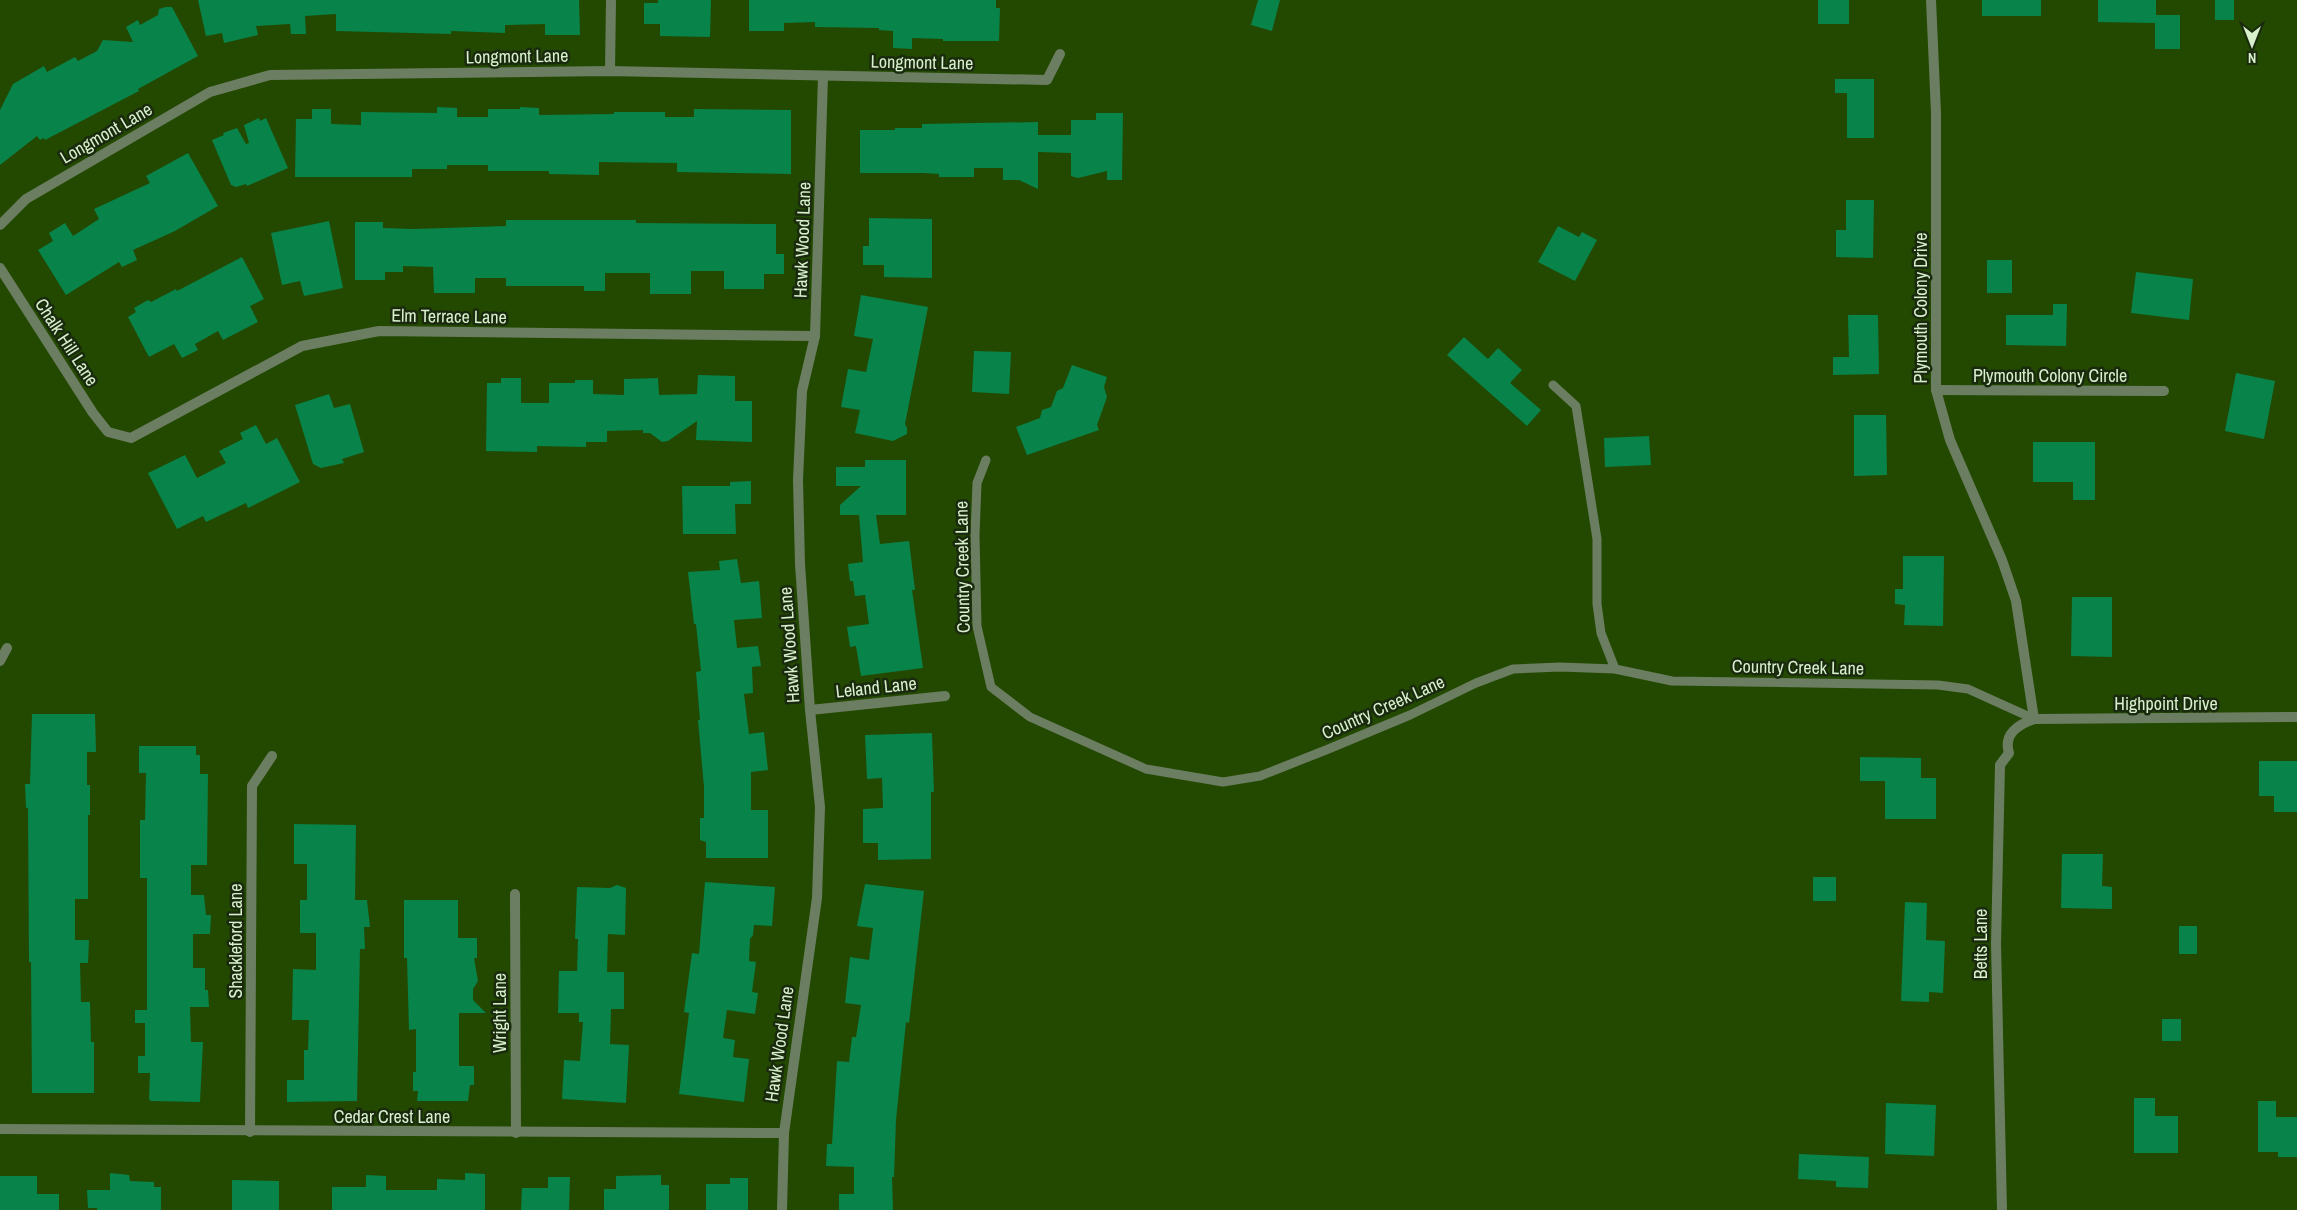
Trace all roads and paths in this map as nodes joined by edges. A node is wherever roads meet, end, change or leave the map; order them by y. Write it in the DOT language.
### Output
graph roads {
  1 [pos="611,0"];
  2 [pos="1932,0"];
  3 [pos="1060,54"];
  4 [pos="610,71"];
  5 [pos="823,76"];
  6 [pos="0,225"];
  7 [pos="0,268"];
  8 [pos="815,336"];
  9 [pos="1553,385"];
  10 [pos="1936,390"];
  11 [pos="2164,391"];
  12 [pos="108,432"];
  13 [pos="986,460"];
  14 [pos="7,648"];
  15 [pos="0,661"];
  16 [pos="1615,669"];
  17 [pos="945,696"];
  18 [pos="810,710"];
  19 [pos="2297,717"];
  20 [pos="2034,719"];
  21 [pos="272,756"];
  22 [pos="515,894"];
  23 [pos="0,1129"];
  24 [pos="250,1132"];
  25 [pos="516,1133"];
  26 [pos="784,1133"];
  27 [pos="782,1210"];
  28 [pos="2002,1210"];
  1 -- 4 [label="street"];
  2 -- 10 [label="street, Plymouth Colony Drive"];
  3 -- 5 [label="street, Longmont Lane"];
  4 -- 5 [label="street, Longmont Lane"];
  4 -- 6 [label="street, Longmont Lane"];
  5 -- 8 [label="street, Hawk Wood Lane"];
  7 -- 12 [label="street, Chalk Hill Lane"];
  8 -- 12 [label="street, Elm Terrace Lane"];
  8 -- 18 [label="street, Hawk Wood Lane"];
  9 -- 16 [label="lane"];
  10 -- 11 [label="street, Plymouth Colony Circle"];
  10 -- 20 [label="street, Plymouth Colony Drive"];
  13 -- 16 [label="lane, Country Creek Lane"];
  14 -- 15 [label="street"];
  16 -- 20 [label="lane, Country Creek Lane"];
  17 -- 18 [label="street, Leland Lane"];
  18 -- 26 [label="street, Hawk Wood Lane"];
  19 -- 20 [label="street, Highpoint Drive"];
  20 -- 28 [label="street, Betts Lane"];
  21 -- 24 [label="street, Shackleford Lane"];
  22 -- 25 [label="street, Wright Lane"];
  23 -- 24 [label="street, Cedar Crest Lane"];
  24 -- 25 [label="street, Cedar Crest Lane"];
  25 -- 26 [label="street, Cedar Crest Lane"];
  26 -- 27 [label="street, Hawk Wood Lane"];
}
